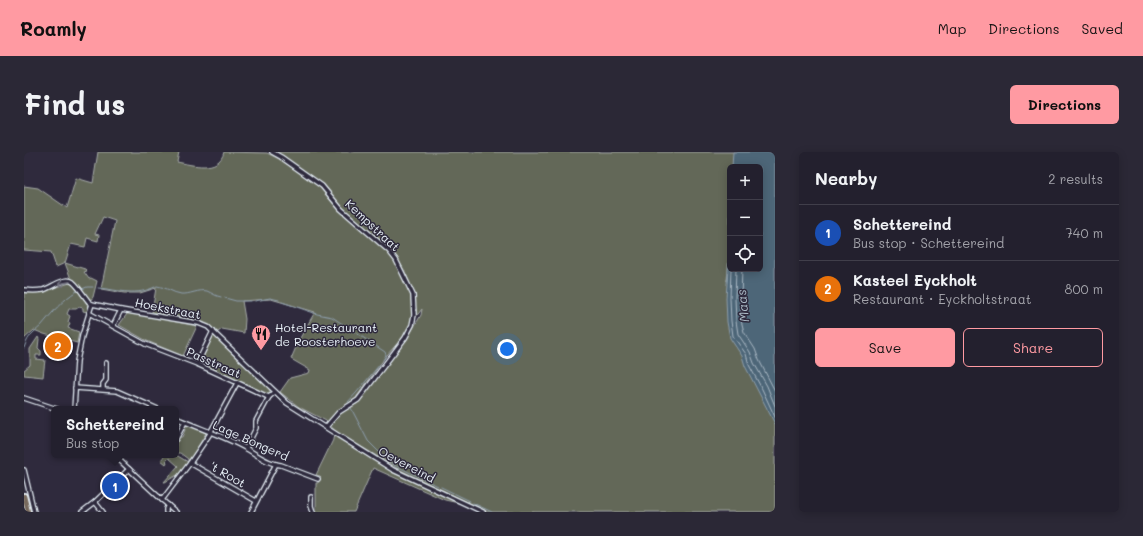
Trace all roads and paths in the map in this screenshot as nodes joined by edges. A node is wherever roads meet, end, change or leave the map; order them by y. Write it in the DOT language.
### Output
graph roads {
  1 [pos="272,152"];
  2 [pos="24,290"];
  3 [pos="92,304"];
  4 [pos="121,310"];
  5 [pos="89,313"];
  6 [pos="113,326"];
  7 [pos="213,331"];
  8 [pos="106,363"];
  9 [pos="197,364"];
  10 [pos="237,383"];
  11 [pos="75,388"];
  12 [pos="103,389"];
  13 [pos="275,392"];
  14 [pos="269,397"];
  15 [pos="25,399"];
  16 [pos="74,406"];
  17 [pos="152,406"];
  18 [pos="51,407"];
  19 [pos="179,419"];
  20 [pos="185,422"];
  21 [pos="326,427"];
  22 [pos="179,433"];
  23 [pos="210,433"];
  24 [pos="246,448"];
  25 [pos="117,458"];
  26 [pos="190,464"];
  27 [pos="276,464"];
  28 [pos="128,469"];
  29 [pos="24,470"];
  30 [pos="318,479"];
  31 [pos="24,496"];
  32 [pos="311,497"];
  33 [pos="162,500"];
  34 [pos="256,501"];
  35 [pos="95,502"];
  36 [pos="168,505"];
  37 [pos="28,512"];
  38 [pos="34,512"];
  39 [pos="82,512"];
  40 [pos="103,512"];
  41 [pos="166,512"];
  42 [pos="176,512"];
  43 [pos="251,512"];
  44 [pos="313,512"];
  45 [pos="483,512"];
  1 -- 21 [label="street, Kempstraat"];
  3 -- 2 [label="street, one-way"];
  3 -- 4 [label="street"];
  3 -- 5 [label="street"];
  4 -- 6 [label="street, Hoekstraat"];
  4 -- 7 [label="street, Hoekstraat"];
  5 -- 6 [label="street, Passtraat"];
  5 -- 11 [label="street"];
  6 -- 9 [label="street, Passtraat"];
  7 -- 9 [label="street"];
  7 -- 13 [label="street, Hoekstraat"];
  8 -- 12 [label="street"];
  9 -- 10 [label="street, Passtraat"];
  10 -- 14 [label="street, Passtraat"];
  10 -- 23 [label="street"];
  11 -- 12 [label="street"];
  11 -- 16 [label="street"];
  12 -- 17 [label="street"];
  13 -- 14 [label="street"];
  13 -- 21 [label="street"];
  14 -- 24 [label="street"];
  15 -- 18 [label="street"];
  19 -- 20 [label="street, Lage Bongerd"];
  20 -- 22 [label="street"];
  20 -- 23 [label="street, Lage Bongerd"];
  21 -- 45 [label="street, Oevereind"];
  23 -- 24 [label="street, Lage Bongerd"];
  23 -- 26 [label="street"];
  24 -- 27 [label="street, Lage Bongerd"];
  25 -- 28 [label="street"];
  26 -- 33 [label="street"];
  26 -- 34 [label="street, 't Root"];
  27 -- 30 [label="street, Lage Bongerd"];
  27 -- 34 [label="street"];
  28 -- 33 [label="street"];
  28 -- 35 [label="street"];
  29 -- 38 [label="street"];
  31 -- 37 [label="main road"];
  32 -- 44 [label="street"];
  33 -- 36 [label="street"];
  34 -- 43 [label="street"];
  35 -- 39 [label="street"];
  35 -- 40 [label="street"];
  36 -- 41 [label="street"];
  36 -- 42 [label="street"];
}
